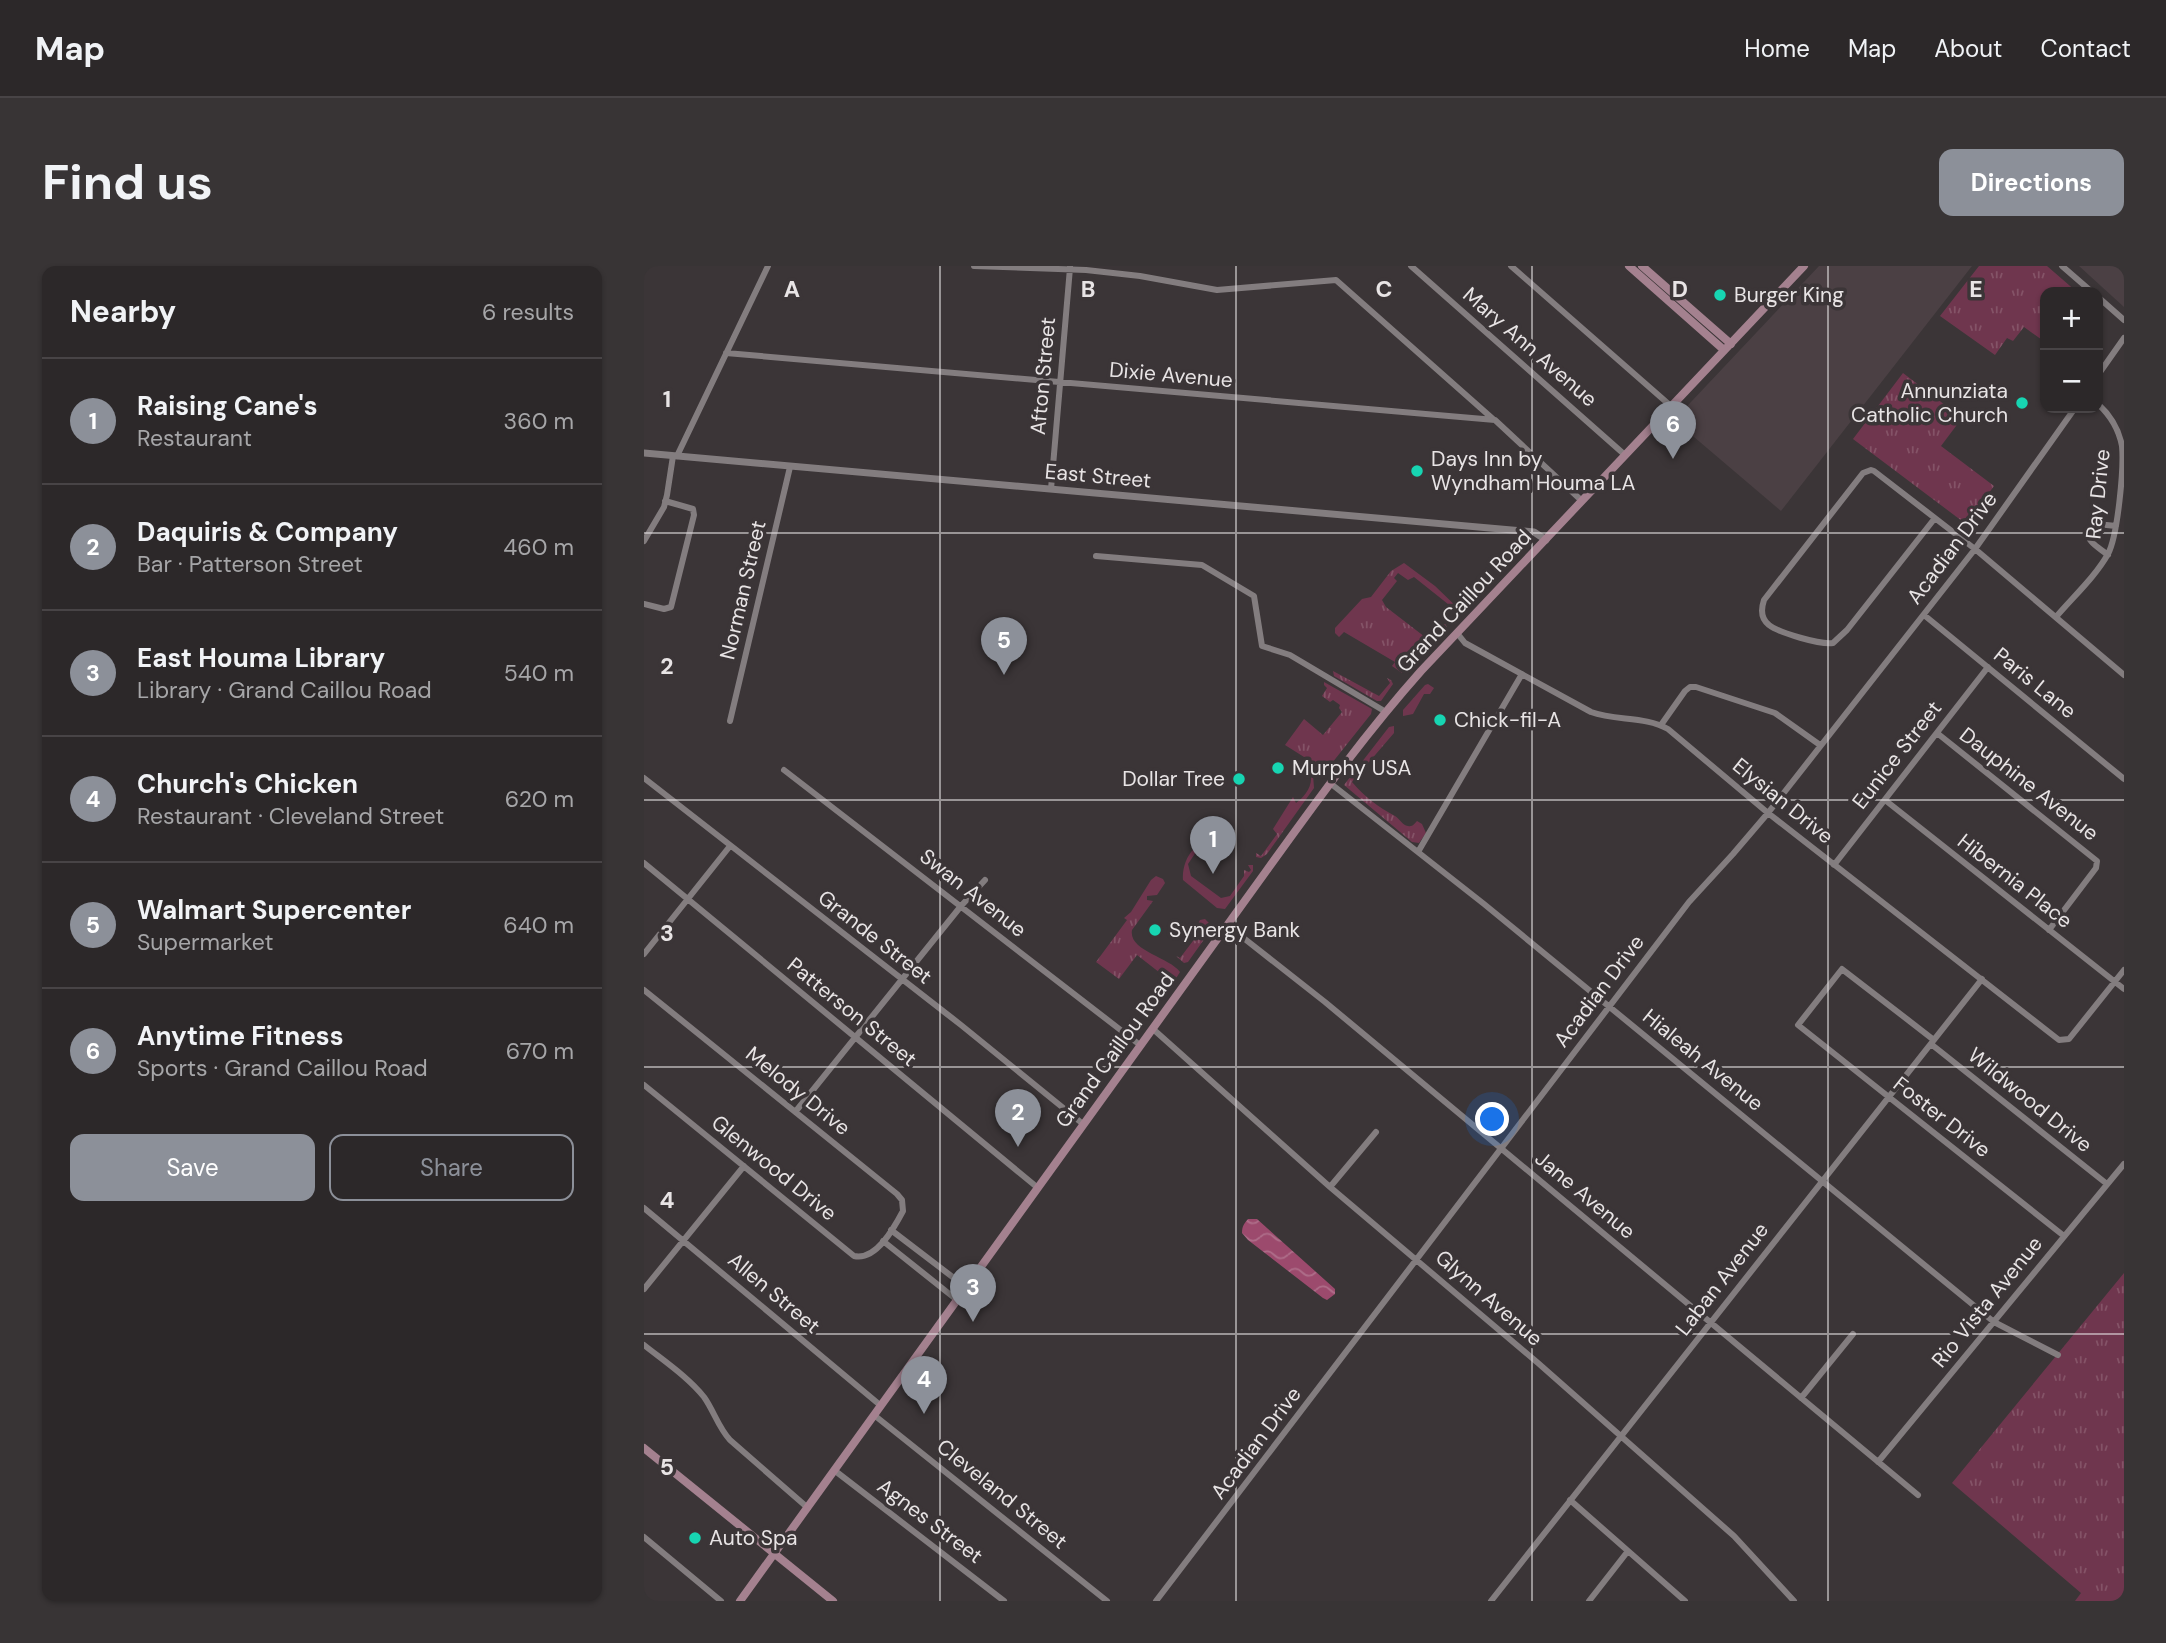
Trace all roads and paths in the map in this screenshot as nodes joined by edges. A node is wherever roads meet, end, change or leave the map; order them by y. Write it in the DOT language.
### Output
graph roads {
  1 [pos="768,266"];
  2 [pos="974,266"];
  3 [pos="1411,266"];
  4 [pos="1511,266"];
  5 [pos="1629,266"];
  6 [pos="1642,266"];
  7 [pos="1804,266"];
  8 [pos="2062,266"];
  9 [pos="1070,267"];
  10 [pos="2086,287"];
  11 [pos="2103,301"];
  12 [pos="2124,320"];
  13 [pos="2124,338"];
  14 [pos="1727,347"];
  15 [pos="726,353"];
  16 [pos="2103,368"];
  17 [pos="1060,382"];
  18 [pos="1672,407"];
  19 [pos="2103,410"];
  20 [pos="2071,413"];
  21 [pos="1495,420"];
  22 [pos="644,453"];
  23 [pos="1625,455"];
  24 [pos="675,456"];
  25 [pos="790,467"];
  26 [pos="1051,489"];
  27 [pos="666,501"];
  28 [pos="1582,501"];
  29 [pos="1935,518"];
  30 [pos="2116,526"];
  31 [pos="1546,540"];
  32 [pos="644,541"];
  33 [pos="1975,549"];
  34 [pos="2108,555"];
  35 [pos="1096,556"];
  36 [pos="644,604"];
  37 [pos="1924,615"];
  38 [pos="2056,617"];
  39 [pos="1457,633"];
  40 [pos="2124,664"];
  41 [pos="1988,667"];
  42 [pos="2121,673"];
  43 [pos="1522,674"];
  44 [pos="1386,712"];
  45 [pos="730,721"];
  46 [pos="1661,725"];
  47 [pos="1937,733"];
  48 [pos="1820,745"];
  49 [pos="784,770"];
  50 [pos="644,779"];
  51 [pos="2124,779"];
  52 [pos="1330,783"];
  53 [pos="1885,800"];
  54 [pos="1768,813"];
  55 [pos="730,846"];
  56 [pos="1418,852"];
  57 [pos="644,863"];
  58 [pos="1834,865"];
  59 [pos="985,880"];
  60 [pos="687,899"];
  61 [pos="961,906"];
  62 [pos="1227,925"];
  63 [pos="2049,930"];
  64 [pos="644,954"];
  65 [pos="1842,969"];
  66 [pos="2124,970"];
  67 [pos="1982,979"];
  68 [pos="903,981"];
  69 [pos="2115,982"];
  70 [pos="2124,989"];
  71 [pos="644,990"];
  72 [pos="1609,1006"];
  73 [pos="1153,1028"];
  74 [pos="856,1036"];
  75 [pos="1932,1042"];
  76 [pos="1140,1045"];
  77 [pos="644,1085"];
  78 [pos="1888,1097"];
  79 [pos="796,1111"];
  80 [pos="1083,1124"];
  81 [pos="1376,1132"];
  82 [pos="1501,1149"];
  83 [pos="2124,1164"];
  84 [pos="744,1166"];
  85 [pos="1822,1181"];
  86 [pos="2107,1185"];
  87 [pos="1330,1186"];
  88 [pos="1038,1188"];
  89 [pos="644,1208"];
  90 [pos="891,1230"];
  91 [pos="2064,1236"];
  92 [pos="683,1240"];
  93 [pos="883,1241"];
  94 [pos="1417,1258"];
  95 [pos="967,1288"];
  96 [pos="644,1289"];
  97 [pos="957,1300"];
  98 [pos="1994,1322"];
  99 [pos="1711,1323"];
  100 [pos="1853,1334"];
  101 [pos="644,1345"];
  102 [pos="2058,1355"];
  103 [pos="1801,1398"];
  104 [pos="880,1405"];
  105 [pos="874,1415"];
  106 [pos="1620,1436"];
  107 [pos="644,1447"];
  108 [pos="1878,1462"];
  109 [pos="834,1470"];
  110 [pos="1918,1495"];
  111 [pos="1570,1500"];
  112 [pos="808,1508"];
  113 [pos="645,1540"];
  114 [pos="1628,1551"];
  115 [pos="775,1554"];
  116 [pos="721,1601"];
  117 [pos="740,1601"];
  118 [pos="833,1601"];
  119 [pos="1004,1601"];
  120 [pos="1107,1601"];
  121 [pos="1156,1601"];
  122 [pos="1491,1601"];
  123 [pos="1589,1601"];
  124 [pos="1685,1601"];
  125 [pos="1794,1601"];
  1 -- 15 [label="street"];
  2 -- 9 [label="street"];
  3 -- 23 [label="street, Mary Ann Avenue"];
  4 -- 18 [label="street"];
  5 -- 14 [label="main road"];
  6 -- 14 [label="main road"];
  7 -- 14 [label="main road, Grand Caillou Road"];
  8 -- 10 [label="street"];
  9 -- 17 [label="street, Afton Street"];
  9 -- 21 [label="street"];
  11 -- 12 [label="street"];
  13 -- 16 [label="street"];
  14 -- 18 [label="main road, Grand Caillou Road"];
  15 -- 17 [label="street, Dixie Avenue"];
  15 -- 24 [label="street"];
  17 -- 21 [label="street, Dixie Avenue"];
  17 -- 26 [label="street, Afton Street"];
  18 -- 23 [label="main road, Grand Caillou Road"];
  19 -- 30 [label="street, Ray Drive"];
  20 -- 33 [label="street, Acadian Drive"];
  21 -- 28 [label="street"];
  22 -- 24 [label="street, East Street"];
  23 -- 28 [label="main road, Grand Caillou Road"];
  24 -- 25 [label="street, East Street"];
  24 -- 27 [label="street"];
  25 -- 26 [label="street, East Street"];
  25 -- 45 [label="street, Norman Street"];
  26 -- 31 [label="street, East Street"];
  27 -- 32 [label="street"];
  27 -- 36 [label="street"];
  28 -- 31 [label="main road, Grand Caillou Road"];
  29 -- 29 [label="street"];
  29 -- 33 [label="street"];
  30 -- 34 [label="street, Ray Drive"];
  30 -- 34 [label="street"];
  31 -- 39 [label="main road, Grand Caillou Road"];
  33 -- 37 [label="street, Acadian Drive"];
  33 -- 38 [label="street"];
  34 -- 38 [label="street, Ray Drive"];
  35 -- 44 [label="street"];
  37 -- 41 [label="street, Paris Lane"];
  37 -- 48 [label="street, Acadian Drive"];
  38 -- 42 [label="street"];
  39 -- 43 [label="street, Elysian Drive"];
  39 -- 44 [label="main road, Grand Caillou Road"];
  40 -- 42 [label="street"];
  41 -- 47 [label="street, Eunice Street"];
  41 -- 51 [label="street, Paris Lane"];
  43 -- 46 [label="street, Elysian Drive"];
  43 -- 56 [label="street"];
  44 -- 52 [label="main road, Grand Caillou Road"];
  46 -- 48 [label="street"];
  46 -- 54 [label="street, Elysian Drive"];
  47 -- 53 [label="street, Eunice Street"];
  47 -- 63 [label="street, Dauphine Avenue"];
  48 -- 54 [label="street, Acadian Drive"];
  49 -- 61 [label="street, Swan Avenue"];
  50 -- 55 [label="street, Grande Street"];
  52 -- 56 [label="street, Hialeah Avenue"];
  52 -- 62 [label="main road, Grand Caillou Road"];
  53 -- 58 [label="street, Eunice Street"];
  53 -- 63 [label="street, Hibernia Place"];
  54 -- 58 [label="street, Elysian Drive"];
  54 -- 72 [label="street, Acadian Drive"];
  55 -- 60 [label="street"];
  55 -- 68 [label="street, Grande Street"];
  56 -- 72 [label="street, Hialeah Avenue"];
  57 -- 60 [label="street, Patterson Street"];
  58 -- 67 [label="street, Elysian Drive"];
  59 -- 61 [label="street"];
  60 -- 64 [label="street"];
  60 -- 74 [label="street, Patterson Street"];
  61 -- 68 [label="street"];
  61 -- 76 [label="street, Swan Avenue"];
  62 -- 73 [label="main road, Grand Caillou Road"];
  62 -- 82 [label="street, Jane Avenue"];
  63 -- 69 [label="street, Hibernia Place"];
  65 -- 75 [label="street, Wildwood Drive"];
  65 -- 78 [label="street, Foster Drive"];
  66 -- 69 [label="street"];
  67 -- 69 [label="street, Elysian Drive"];
  67 -- 75 [label="street, Laban Avenue"];
  68 -- 74 [label="street"];
  68 -- 80 [label="street, Grande Street"];
  69 -- 70 [label="street, Hibernia Place"];
  71 -- 79 [label="street, Melody Drive"];
  72 -- 82 [label="street, Acadian Drive"];
  72 -- 85 [label="street, Hialeah Avenue"];
  73 -- 76 [label="main road, Grand Caillou Road"];
  73 -- 87 [label="street, Glynn Avenue"];
  74 -- 79 [label="street"];
  74 -- 88 [label="street, Patterson Street"];
  75 -- 78 [label="street, Laban Avenue"];
  75 -- 86 [label="street, Wildwood Drive"];
  76 -- 80 [label="main road, Grand Caillou Road"];
  77 -- 84 [label="street, Glenwood Drive"];
  78 -- 85 [label="street, Laban Avenue"];
  78 -- 91 [label="street, Foster Drive"];
  79 -- 90 [label="street, Melody Drive"];
  80 -- 88 [label="main road, Grand Caillou Road"];
  81 -- 87 [label="street"];
  82 -- 94 [label="street, Acadian Drive"];
  82 -- 99 [label="street, Jane Avenue"];
  83 -- 86 [label="street, Rio Vista Avenue"];
  84 -- 92 [label="street"];
  84 -- 93 [label="street, Glenwood Drive"];
  85 -- 98 [label="street, Hialeah Avenue"];
  85 -- 99 [label="street, Laban Avenue"];
  86 -- 91 [label="street, Rio Vista Avenue"];
  87 -- 94 [label="street, Glynn Avenue"];
  88 -- 95 [label="main road, Grand Caillou Road"];
  89 -- 92 [label="street, Allen Street"];
  90 -- 93 [label="street"];
  90 -- 95 [label="street"];
  91 -- 98 [label="street, Rio Vista Avenue"];
  92 -- 96 [label="street"];
  92 -- 104 [label="street, Allen Street"];
  93 -- 97 [label="street"];
  94 -- 106 [label="street, Glynn Avenue"];
  94 -- 121 [label="street, Acadian Drive"];
  95 -- 97 [label="main road, Grand Caillou Road"];
  97 -- 104 [label="main road, Grand Caillou Road"];
  98 -- 102 [label="street, Hialeah Avenue"];
  98 -- 108 [label="street, Rio Vista Avenue"];
  99 -- 103 [label="street, Jane Avenue"];
  99 -- 106 [label="street, Laban Avenue"];
  100 -- 103 [label="street"];
  101 -- 112 [label="street"];
  103 -- 108 [label="street, Jane Avenue"];
  104 -- 105 [label="main road, Grand Caillou Road"];
  105 -- 109 [label="main road, Grand Caillou Road"];
  105 -- 120 [label="street, Cleveland Street"];
  106 -- 111 [label="street, Laban Avenue"];
  106 -- 125 [label="street, Glynn Avenue"];
  107 -- 115 [label="main road"];
  108 -- 110 [label="street, Jane Avenue"];
  109 -- 112 [label="main road, Grand Caillou Road"];
  109 -- 119 [label="street, Agnes Street"];
  111 -- 114 [label="street"];
  111 -- 122 [label="street, Laban Avenue"];
  112 -- 115 [label="main road, Grand Caillou Road"];
  113 -- 116 [label="street"];
  114 -- 123 [label="street"];
  114 -- 124 [label="street"];
  115 -- 117 [label="main road, Grand Caillou Road"];
  115 -- 118 [label="main road"];
}
